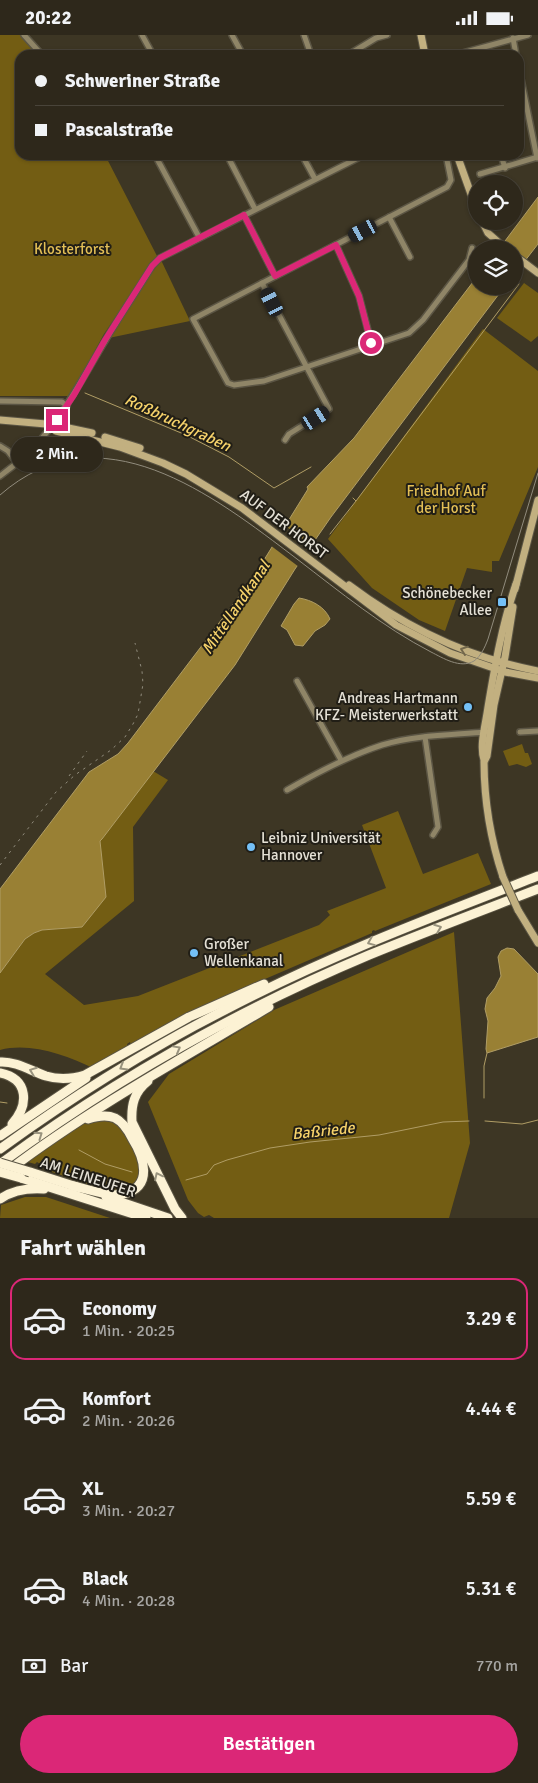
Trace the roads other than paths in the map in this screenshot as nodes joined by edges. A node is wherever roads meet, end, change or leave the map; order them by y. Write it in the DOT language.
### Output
graph roads {
  1 [pos="24,35"];
  2 [pos="142,35"];
  3 [pos="232,35"];
  4 [pos="304,35"];
  5 [pos="387,35"];
  6 [pos="421,35"];
  7 [pos="528,35"];
  8 [pos="375,36"];
  9 [pos="501,38"];
  10 [pos="513,39"];
  11 [pos="38,50"];
  12 [pos="151,50"];
  13 [pos="240,50"];
  14 [pos="309,50"];
  15 [pos="355,50"];
  16 [pos="424,50"];
  17 [pos="469,50"];
  18 [pos="515,50"];
  19 [pos="524,93"];
  20 [pos="537,157"];
  21 [pos="158,160"];
  22 [pos="230,160"];
  23 [pos="305,160"];
  24 [pos="354,160"];
  25 [pos="447,160"];
  26 [pos="460,160"];
  27 [pos="503,160"];
  28 [pos="506,167"];
  29 [pos="480,174"];
  30 [pos="315,179"];
  31 [pos="468,184"];
  32 [pos="255,209"];
  33 [pos="244,215"];
  34 [pos="390,217"];
  35 [pos="486,230"];
  36 [pos="199,237"];
  37 [pos="496,240"];
  38 [pos="336,245"];
  39 [pos="410,257"];
  40 [pos="468,261"];
  41 [pos="523,262"];
  42 [pos="538,273"];
  43 [pos="275,276"];
  44 [pos="262,283"];
  45 [pos="372,346"];
  46 [pos="306,367"];
  47 [pos="0,401"];
  48 [pos="67,406"];
  49 [pos="0,420"];
  50 [pos="0,425"];
  51 [pos="44,426"];
  52 [pos="285,440"];
  53 [pos="0,446"];
  54 [pos="17,463"];
  55 [pos="0,476"];
  56 [pos="538,500"];
  57 [pos="498,666"];
  58 [pos="538,671"];
  59 [pos="538,678"];
  60 [pos="297,681"];
  61 [pos="538,731"];
  62 [pos="487,732"];
  63 [pos="520,732"];
  64 [pos="425,737"];
  65 [pos="341,760"];
  66 [pos="287,790"];
  67 [pos="433,835"];
  68 [pos="538,876"];
  69 [pos="538,889"];
  70 [pos="538,943"];
  71 [pos="305,971"];
  72 [pos="318,978"];
  73 [pos="118,1057"];
  74 [pos="0,1062"];
  75 [pos="169,1066"];
  76 [pos="0,1073"];
  77 [pos="0,1136"];
  78 [pos="55,1137"];
  79 [pos="0,1149"];
  80 [pos="0,1163"];
  81 [pos="0,1172"];
  82 [pos="0,1176"];
  83 [pos="71,1190"];
  84 [pos="0,1199"];
  85 [pos="146,1218"];
  86 [pos="168,1218"];
  87 [pos="182,1218"];
  1 -- 11 [label="street"];
  2 -- 12 [label="street"];
  3 -- 13 [label="street"];
  4 -- 14 [label="street"];
  5 -- 8 [label="street"];
  6 -- 16 [label="street"];
  7 -- 10 [label="street"];
  8 -- 15 [label="street"];
  9 -- 10 [label="street"];
  9 -- 17 [label="street"];
  10 -- 18 [label="street"];
  19 -- 20 [label="street"];
  20 -- 28 [label="street"];
  21 -- 36 [label="street"];
  22 -- 32 [label="street"];
  23 -- 30 [label="street"];
  24 -- 30 [label="street"];
  25 -- 34 [label="street"];
  26 -- 31 [label="street"];
  27 -- 28 [label="street"];
  28 -- 29 [label="street"];
  30 -- 32 [label="street"];
  32 -- 33 [label="street"];
  33 -- 36 [label="street"];
  33 -- 43 [label="street"];
  34 -- 38 [label="street"];
  34 -- 39 [label="street"];
  35 -- 37 [label="street"];
  36 -- 48 [label="street"];
  38 -- 43 [label="street"];
  38 -- 45 [label="street"];
  40 -- 45 [label="street"];
  41 -- 42 [label="street"];
  43 -- 44 [label="street"];
  44 -- 46 [label="street"];
  44 -- 46 [label="street"];
  45 -- 46 [label="street"];
  46 -- 52 [label="street"];
  47 -- 48 [label="street"];
  48 -- 54 [label="street"];
  49 -- 51 [label="street, AUF DER HORST"];
  50 -- 51 [label="street, AUF DER HORST"];
  51 -- 57 [label="street, AUF DER HORST"];
  53 -- 54 [label="street"];
  54 -- 55 [label="street"];
  56 -- 57 [label="street"];
  57 -- 58 [label="street, AUF DER HORST"];
  57 -- 59 [label="street, AUF DER HORST"];
  57 -- 62 [label="street"];
  60 -- 65 [label="street"];
  61 -- 63 [label="street"];
  62 -- 64 [label="street"];
  62 -- 70 [label="street, bridge"];
  64 -- 65 [label="street"];
  64 -- 67 [label="street"];
  65 -- 66 [label="street"];
  68 -- 71 [label="highway, one-way"];
  72 -- 69 [label="highway, one-way"];
  71 -- 73 [label="highway"];
  71 -- 79 [label="highway, one-way"];
  72 -- 75 [label="highway"];
  80 -- 72 [label="highway, one-way"];
  73 -- 74 [label="highway, one-way"];
  73 -- 77 [label="highway"];
  75 -- 78 [label="highway"];
  87 -- 75 [label="highway, one-way"];
  76 -- 77 [label="highway"];
  78 -- 82 [label="highway"];
  78 -- 83 [label="highway"];
  80 -- 83 [label="highway, AM LEINEUFER, bridge"];
  81 -- 83 [label="highway, AM LEINEUFER, bridge"];
  83 -- 84 [label="highway"];
  83 -- 85 [label="highway, AM LEINEUFER"];
  83 -- 86 [label="highway, AM LEINEUFER"];
}
